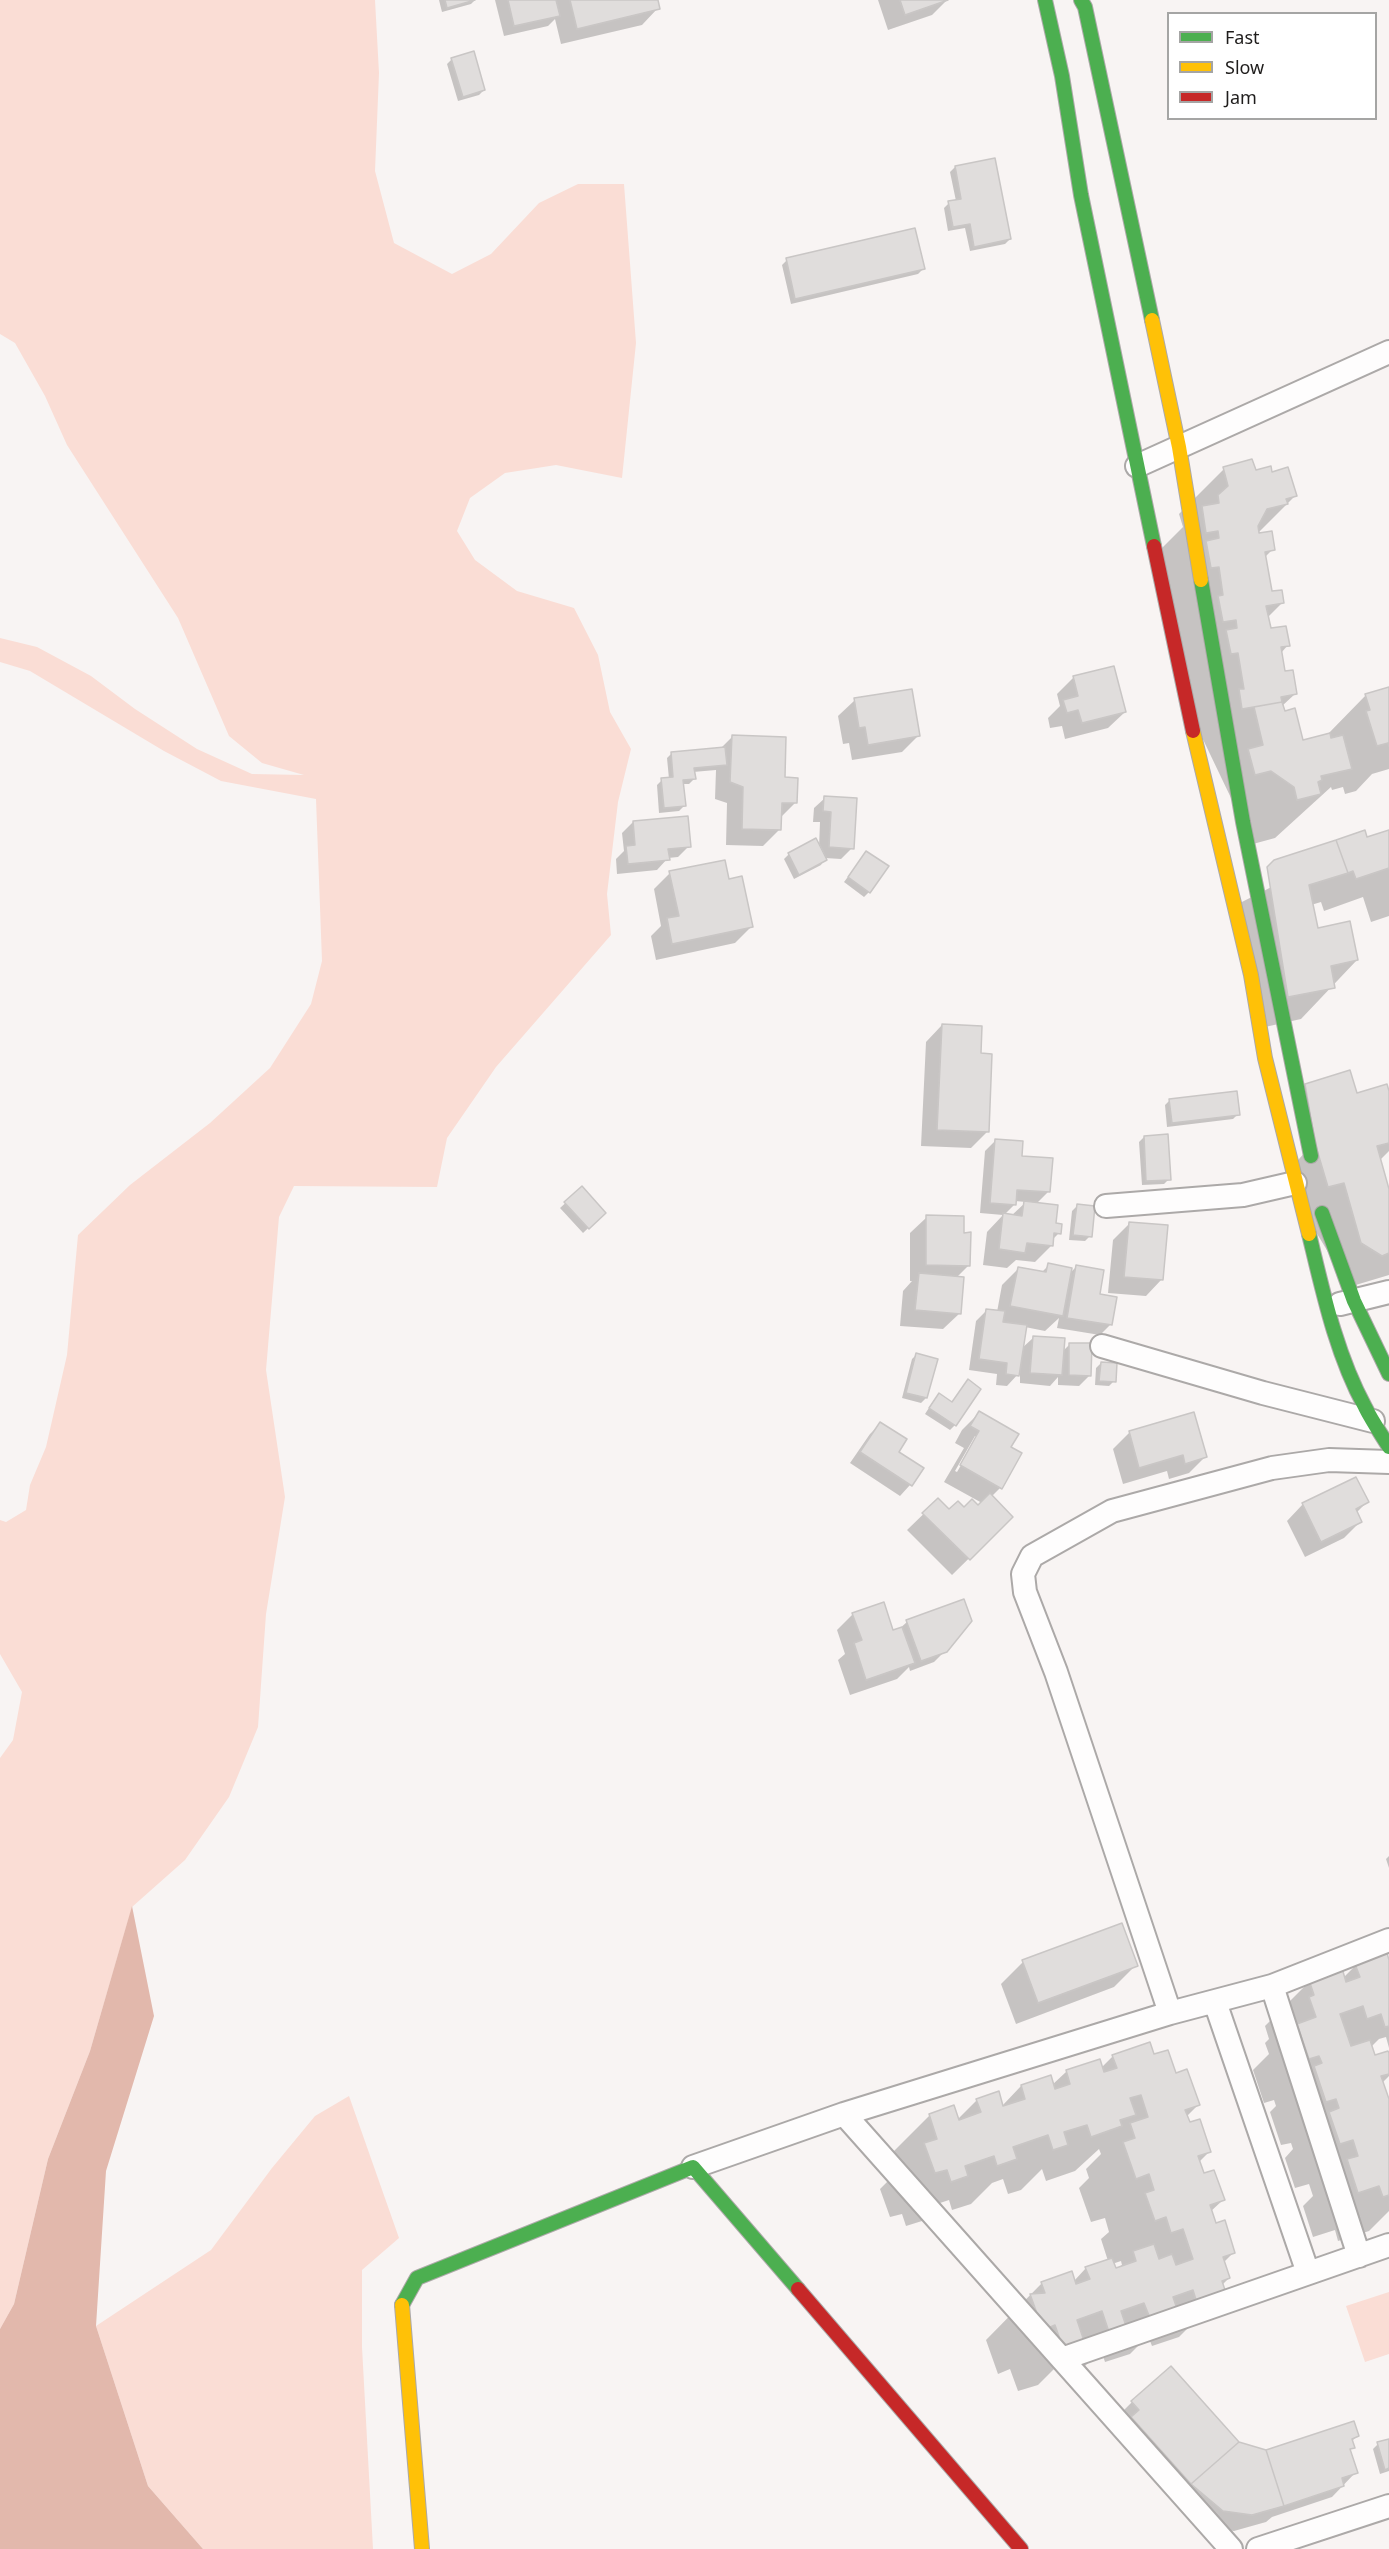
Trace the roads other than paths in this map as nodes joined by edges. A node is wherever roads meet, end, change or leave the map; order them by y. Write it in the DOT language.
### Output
graph roads {
  1 [pos="1045,0"];
  2 [pos="1081,0"];
  3 [pos="1389,352"];
  4 [pos="1179,447"];
  5 [pos="1137,466"];
  6 [pos="1304,1177"];
  7 [pos="1318,1194"];
  8 [pos="1106,1206"];
  9 [pos="1389,1292"];
  10 [pos="1354,1301"];
  11 [pos="1327,1306"];
  12 [pos="1102,1346"];
  13 [pos="1389,1374"];
  14 [pos="1373,1421"];
  15 [pos="1389,1447"];
  16 [pos="1389,1462"];
  17 [pos="1389,1940"];
  18 [pos="1272,1986"];
  19 [pos="1215,2002"];
  20 [pos="1170,2013"];
  21 [pos="844,2114"];
  22 [pos="693,2167"];
  23 [pos="1389,2245"];
  24 [pos="1359,2256"];
  25 [pos="1308,2274"];
  26 [pos="1062,2359"];
  27 [pos="1389,2506"];
  28 [pos="422,2549"];
  29 [pos="1021,2549"];
  30 [pos="1231,2549"];
  31 [pos="1258,2549"];
  1 -- 5 [label="street"];
  2 -- 4 [label="street"];
  3 -- 4 [label="street"];
  4 -- 5 [label="street"];
  4 -- 6 [label="street"];
  5 -- 6 [label="street"];
  6 -- 8 [label="street"];
  6 -- 11 [label="street"];
  7 -- 10 [label="street"];
  9 -- 10 [label="street"];
  10 -- 11 [label="street"];
  10 -- 13 [label="street"];
  11 -- 14 [label="street"];
  12 -- 14 [label="street"];
  14 -- 15 [label="street"];
  16 -- 20 [label="street"];
  17 -- 18 [label="street"];
  18 -- 19 [label="street"];
  18 -- 24 [label="street"];
  19 -- 20 [label="street"];
  19 -- 25 [label="street"];
  20 -- 21 [label="street"];
  21 -- 22 [label="street"];
  21 -- 26 [label="street"];
  22 -- 28 [label="street"];
  22 -- 29 [label="street"];
  23 -- 24 [label="street"];
  24 -- 25 [label="street"];
  25 -- 26 [label="street"];
  26 -- 30 [label="street"];
  27 -- 31 [label="street"];
}
